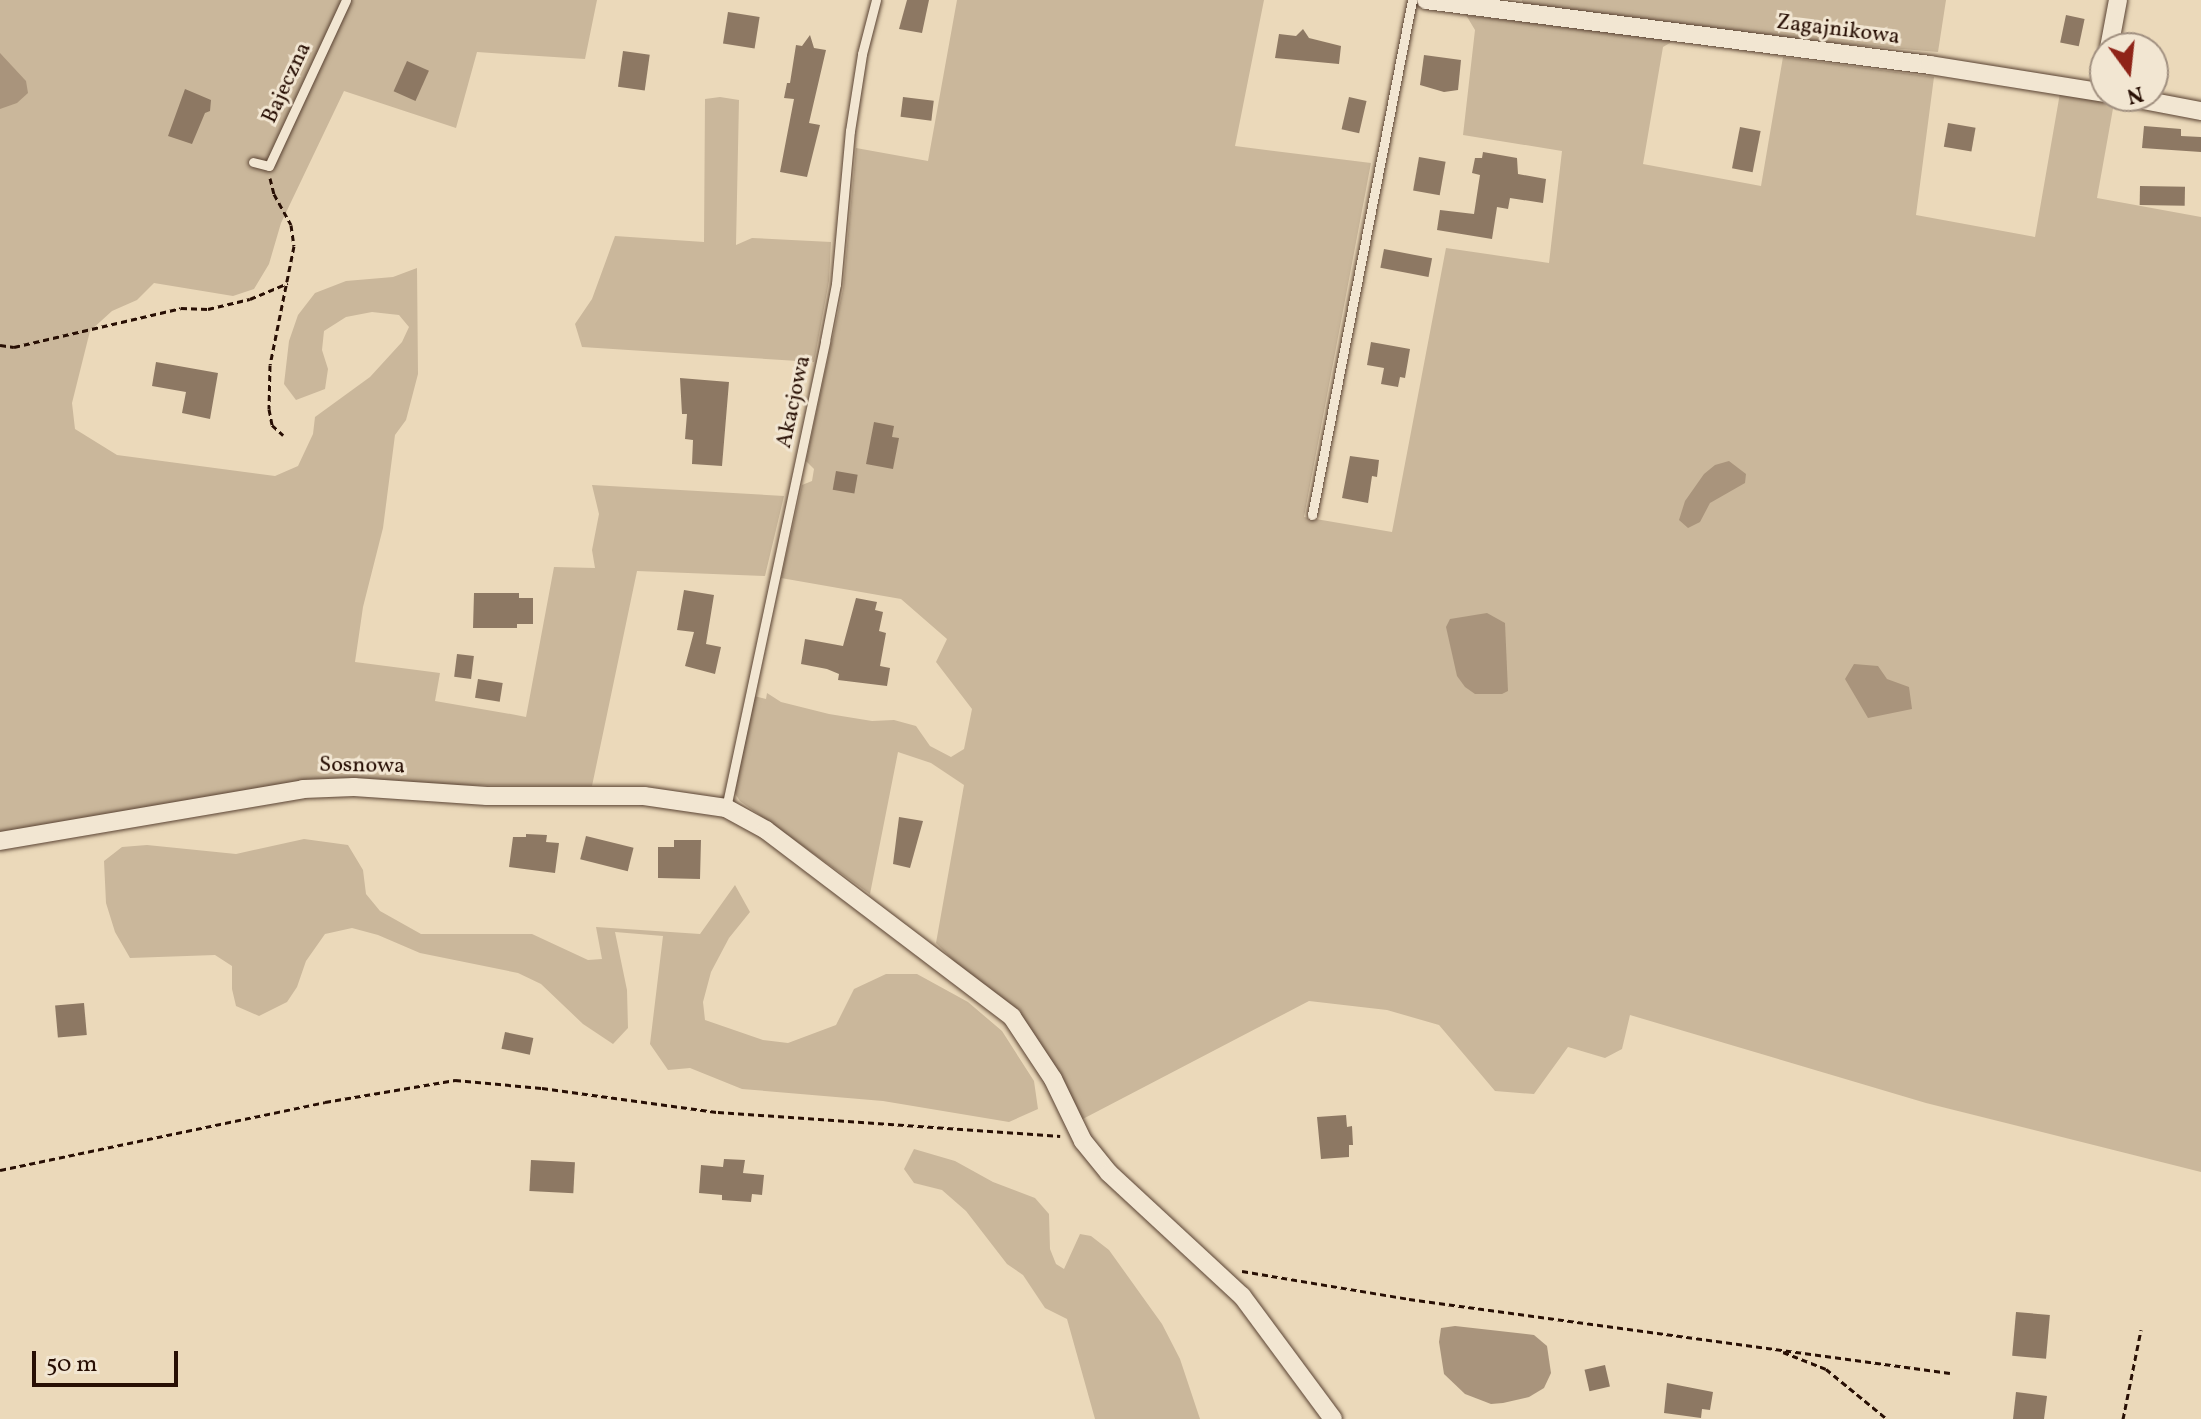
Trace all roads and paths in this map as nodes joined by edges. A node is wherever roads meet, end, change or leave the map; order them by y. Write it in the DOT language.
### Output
graph roads {
  1 [pos="346,0"];
  2 [pos="876,0"];
  3 [pos="1412,0"];
  4 [pos="1426,0"];
  5 [pos="2118,0"];
  6 [pos="1530,7"];
  7 [pos="2112,32"];
  8 [pos="2089,90"];
  9 [pos="2169,105"];
  10 [pos="2201,111"];
  11 [pos="253,162"];
  12 [pos="267,167"];
  13 [pos="288,283"];
  14 [pos="0,345"];
  15 [pos="283,435"];
  16 [pos="1312,515"];
  17 [pos="726,808"];
  18 [pos="0,841"];
  19 [pos="1083,1141"];
  20 [pos="0,1170"];
  21 [pos="1241,1270"];
  22 [pos="2141,1330"];
  23 [pos="1775,1349"];
  24 [pos="1950,1373"];
  25 [pos="1333,1419"];
  26 [pos="1887,1419"];
  27 [pos="2123,1419"];
  1 -- 12 [label="lane, Bajeczna"];
  2 -- 17 [label="lane, Akacjowa"];
  3 -- 16 [label="lane"];
  4 -- 6 [label="street, Zagajnikowa"];
  5 -- 7 [label="street"];
  6 -- 8 [label="street, Zagajnikowa"];
  9 -- 10 [label="street"];
  11 -- 12 [label="lane"];
  12 -- 13 [label="path"];
  13 -- 14 [label="path"];
  13 -- 15 [label="path"];
  17 -- 18 [label="street, Sosnowa"];
  17 -- 19 [label="street"];
  19 -- 20 [label="path"];
  19 -- 25 [label="street"];
  21 -- 23 [label="path"];
  22 -- 27 [label="path"];
  23 -- 24 [label="path"];
  23 -- 26 [label="path"];
}
